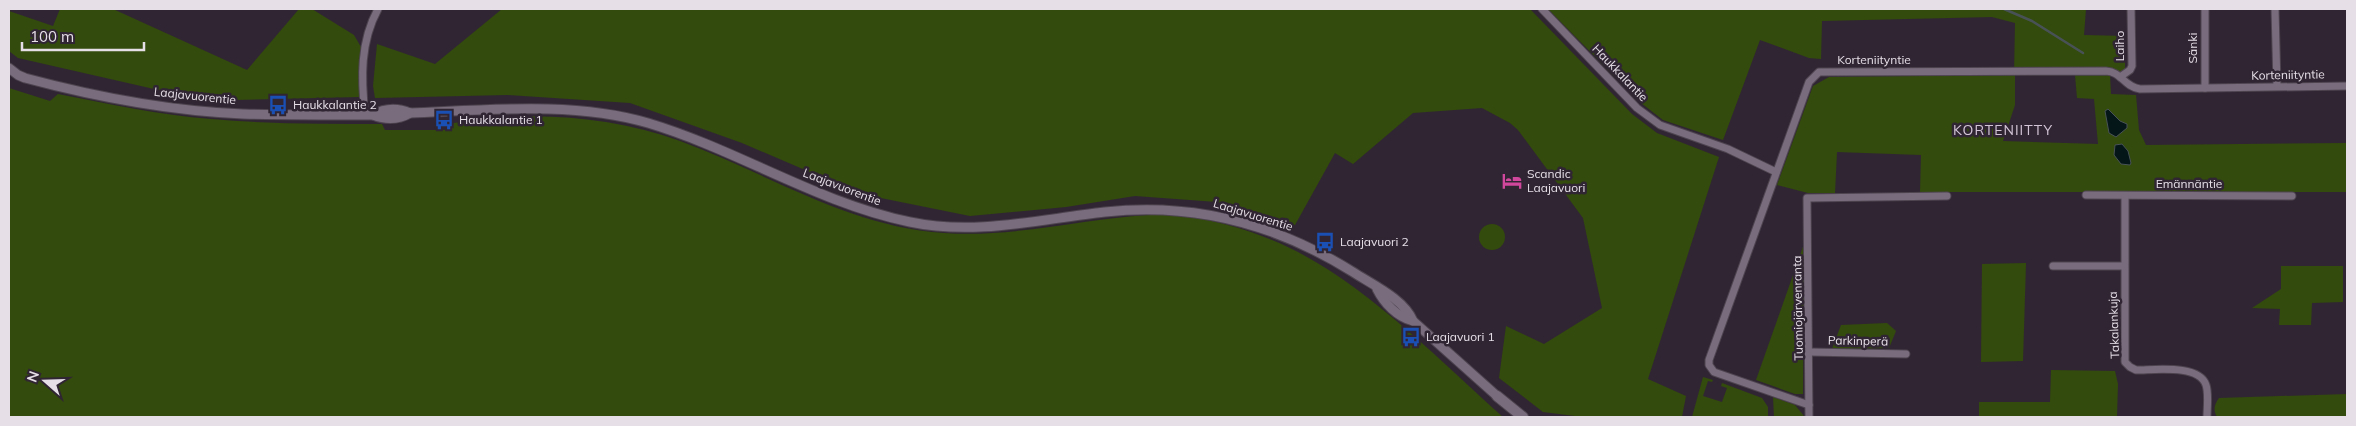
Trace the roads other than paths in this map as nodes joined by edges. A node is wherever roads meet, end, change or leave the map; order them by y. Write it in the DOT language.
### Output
graph roads {
  1 [pos="378,9"];
  2 [pos="1542,9"];
  3 [pos="2131,9"];
  4 [pos="2205,9"];
  5 [pos="2275,9"];
  6 [pos="9,68"];
  7 [pos="13,76"];
  8 [pos="2120,78"];
  9 [pos="2277,86"];
  10 [pos="2347,86"];
  11 [pos="2204,88"];
  12 [pos="369,115"];
  13 [pos="1776,172"];
  14 [pos="2086,195"];
  15 [pos="1946,196"];
  16 [pos="2125,196"];
  17 [pos="2292,196"];
  18 [pos="2053,266"];
  19 [pos="2124,266"];
  20 [pos="1810,352"];
  21 [pos="1906,354"];
  22 [pos="1497,396"];
  23 [pos="1809,406"];
  24 [pos="1523,417"];
  25 [pos="1809,417"];
  26 [pos="2206,417"];
  1 -- 12 [label="street"];
  2 -- 13 [label="street, Haukkalantie"];
  3 -- 8 [label="street, Laiho"];
  4 -- 11 [label="street, Sänki"];
  5 -- 9 [label="street"];
  6 -- 7 [label="street, Laajavuorentie"];
  7 -- 12 [label="street, Laajavuorentie"];
  8 -- 11 [label="street, Korteniityntie"];
  8 -- 13 [label="street, Korteniityntie"];
  9 -- 10 [label="street, Korteniityntie"];
  9 -- 11 [label="street, Korteniityntie"];
  12 -- 22 [label="street, Laajavuorentie"];
  13 -- 23 [label="street, Korteniityntie"];
  14 -- 16 [label="street, Emännäntie"];
  15 -- 20 [label="street, Tuomiojärvenranta"];
  16 -- 17 [label="street, Emännäntie"];
  16 -- 19 [label="street, Takalankuja"];
  18 -- 19 [label="street"];
  19 -- 26 [label="street, Takalankuja"];
  20 -- 21 [label="street, Parkinperä"];
  20 -- 23 [label="street, Tuomiojärvenranta"];
  22 -- 24 [label="main road, Laajavuorentie"];
  23 -- 25 [label="street, Tuomiojärvenranta"];
}
